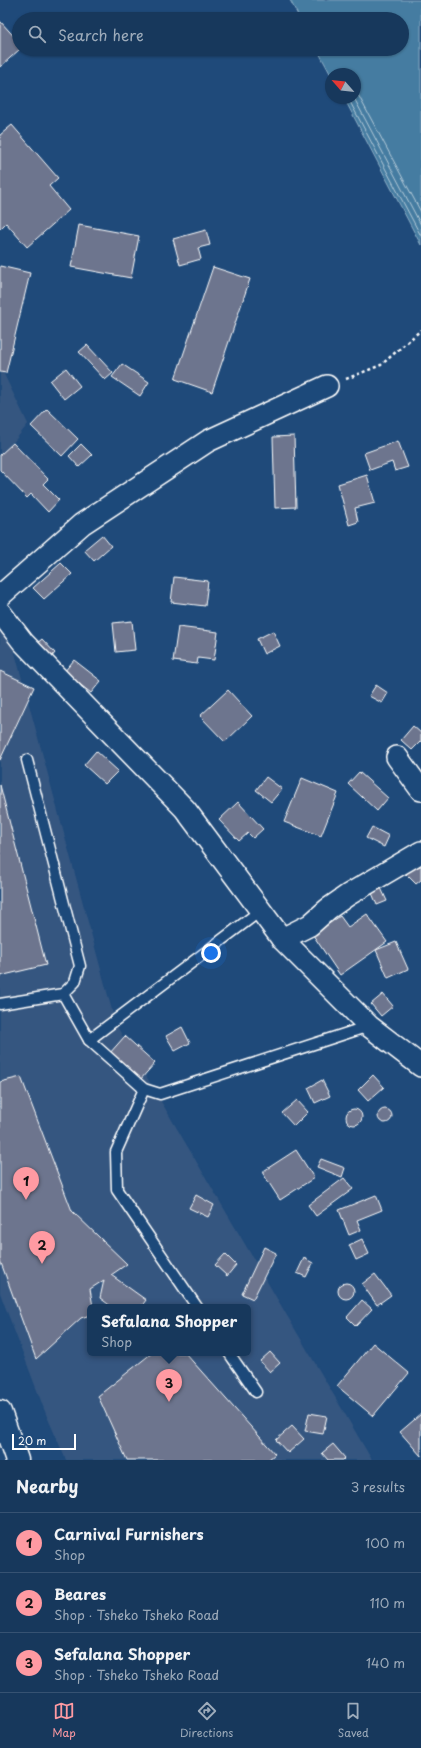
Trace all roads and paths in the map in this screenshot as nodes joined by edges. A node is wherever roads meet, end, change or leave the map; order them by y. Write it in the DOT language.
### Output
graph roads {
  1 [pos="421,330"];
  2 [pos="327,386"];
  3 [pos="0,596"];
  4 [pos="0,612"];
  5 [pos="397,757"];
  6 [pos="27,760"];
  7 [pos="421,790"];
  8 [pos="421,852"];
  9 [pos="260,911"];
  10 [pos="282,939"];
  11 [pos="63,994"];
  12 [pos="0,1004"];
  13 [pos="369,1026"];
  14 [pos="89,1040"];
  15 [pos="421,1066"];
  16 [pos="144,1089"];
  17 [pos="195,1304"];
  18 [pos="231,1356"];
  19 [pos="256,1392"];
  20 [pos="0,1412"];
  21 [pos="17,1460"];
  1 -- 2 [label="path"];
  2 -- 3 [label="street"];
  4 -- 9 [label="street"];
  5 -- 7 [label="street"];
  6 -- 11 [label="lane"];
  8 -- 10 [label="street"];
  9 -- 10 [label="street"];
  9 -- 14 [label="lane"];
  10 -- 13 [label="street"];
  11 -- 12 [label="lane"];
  11 -- 14 [label="lane"];
  13 -- 15 [label="street"];
  13 -- 16 [label="lane"];
  14 -- 16 [label="lane"];
  16 -- 17 [label="lane"];
  18 -- 19 [label="lane"];
  20 -- 21 [label="highway"];
}
